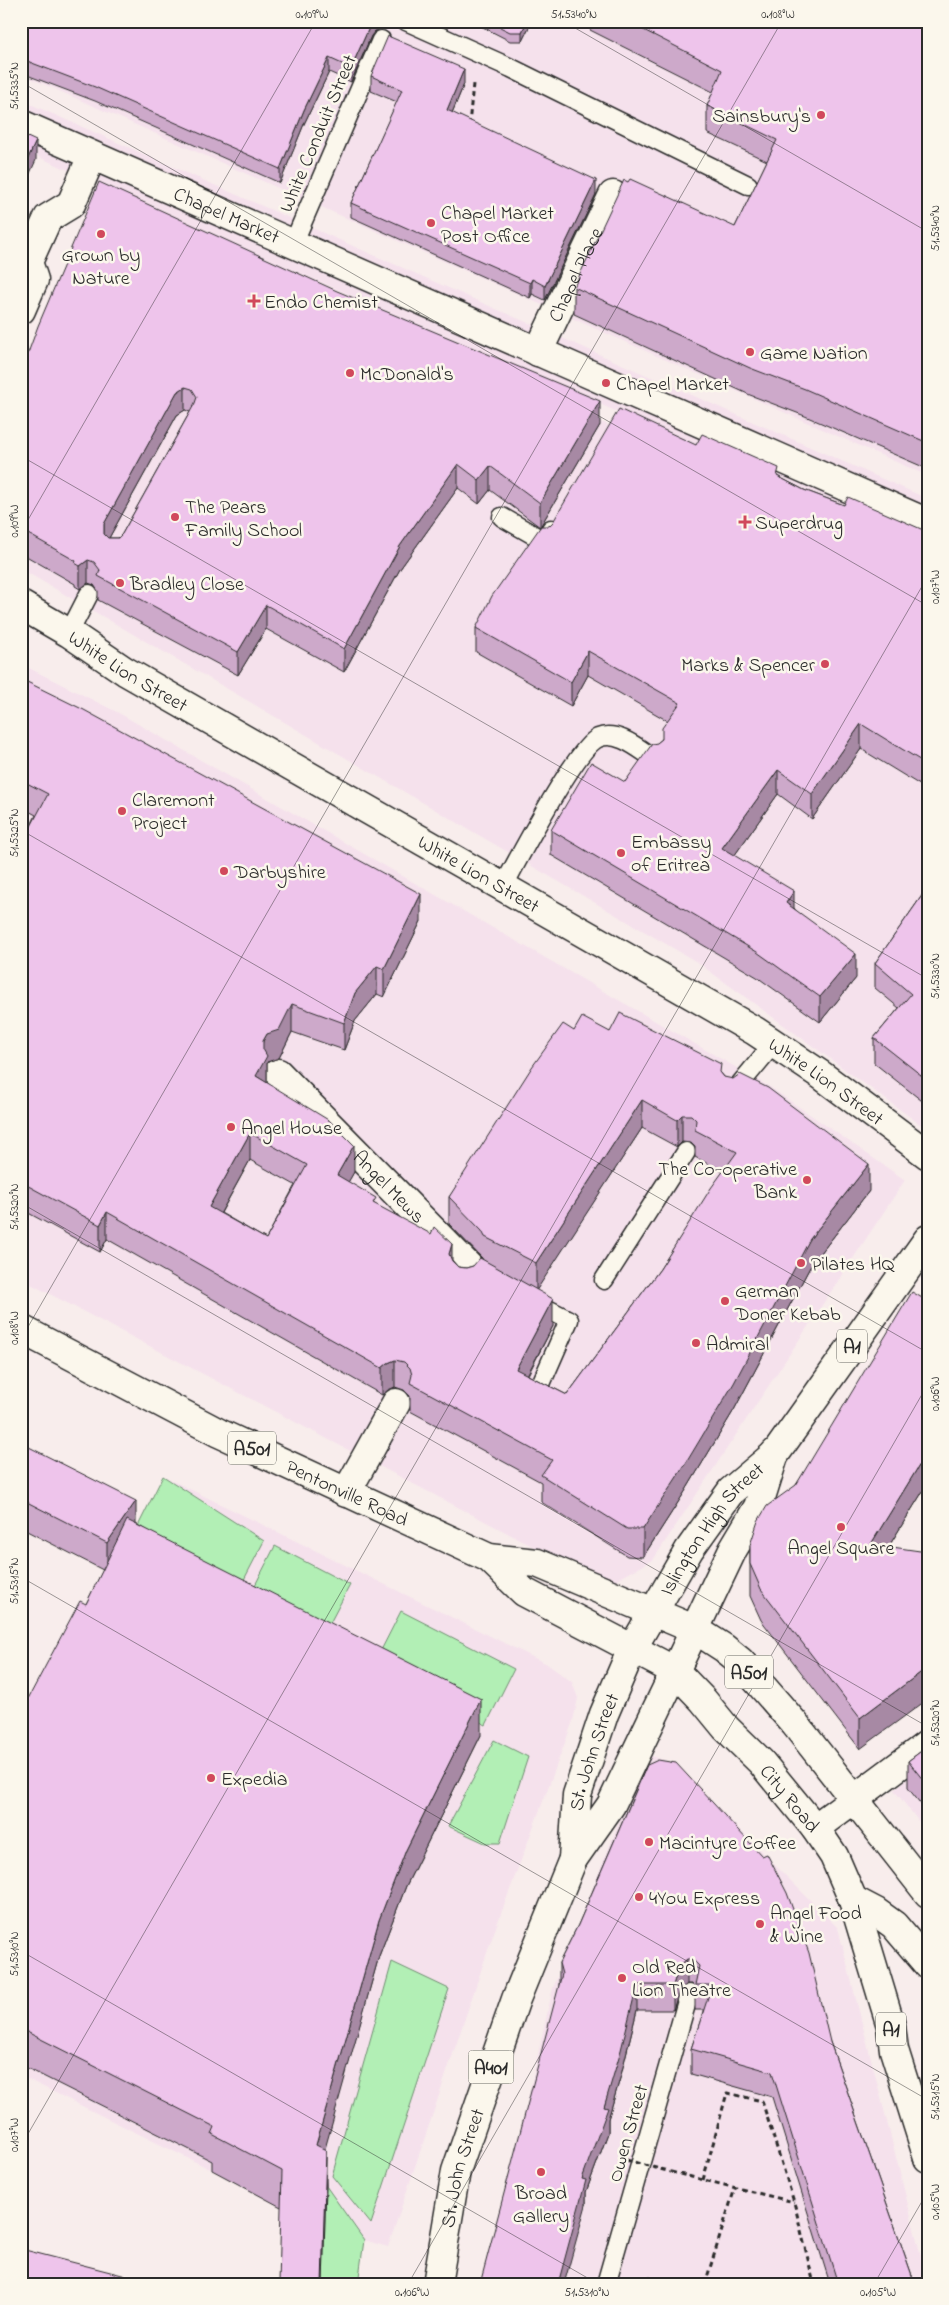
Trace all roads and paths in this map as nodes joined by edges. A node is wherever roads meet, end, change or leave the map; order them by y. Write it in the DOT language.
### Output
graph roads {
  1 [pos="406,21"];
  2 [pos="381,40"];
  3 [pos="473,82"];
  4 [pos="21,124"];
  5 [pos="469,130"];
  6 [pos="92,156"];
  7 [pos="748,185"];
  8 [pos="613,195"];
  9 [pos="293,244"];
  10 [pos="21,310"];
  11 [pos="538,352"];
  12 [pos="558,516"];
  13 [pos="502,517"];
  14 [pos="928,522"];
  15 [pos="89,594"];
  16 [pos="21,605"];
  17 [pos="69,633"];
  18 [pos="653,758"];
  19 [pos="503,887"];
  20 [pos="774,1044"];
  21 [pos="278,1074"];
  22 [pos="730,1096"];
  23 [pos="686,1152"];
  24 [pos="928,1155"];
  25 [pos="928,1239"];
  26 [pos="475,1276"];
  27 [pos="604,1280"];
  28 [pos="516,1292"];
  29 [pos="21,1329"];
  30 [pos="537,1393"];
  31 [pos="396,1403"];
  32 [pos="776,1453"];
  33 [pos="346,1493"];
  34 [pos="488,1558"];
  35 [pos="654,1611"];
  36 [pos="696,1630"];
  37 [pos="632,1649"];
  38 [pos="675,1671"];
  39 [pos="928,1744"];
  40 [pos="855,1799"];
  41 [pos="815,1828"];
  42 [pos="573,1859"];
  43 [pos="928,1893"];
  44 [pos="853,1900"];
  45 [pos="928,1965"];
  46 [pos="689,1994"];
  47 [pos="928,2158"];
  48 [pos="626,2160"];
  49 [pos="703,2180"];
  50 [pos="735,2188"];
  51 [pos="794,2202"];
  52 [pos="649,2278"];
  53 [pos="437,2284"];
  54 [pos="606,2284"];
  55 [pos="674,2284"];
  56 [pos="706,2284"];
  57 [pos="814,2284"];
  1 -- 7 [label="lane"];
  2 -- 9 [label="lane, White Conduit Street"];
  3 -- 5 [label="path"];
  4 -- 6 [label="main road, Chapel Market"];
  6 -- 9 [label="main road, Chapel Market"];
  6 -- 10 [label="main road"];
  8 -- 11 [label="main road, Chapel Place"];
  9 -- 11 [label="main road, Chapel Market"];
  11 -- 14 [label="main road, Chapel Market"];
  12 -- 13 [label="lane"];
  15 -- 17 [label="lane"];
  16 -- 17 [label="main road, White Lion Street"];
  17 -- 19 [label="main road, White Lion Street"];
  18 -- 19 [label="lane"];
  19 -- 20 [label="main road, White Lion Street"];
  20 -- 22 [label="lane"];
  20 -- 24 [label="main road, White Lion Street"];
  21 -- 26 [label="main road, Angel Mews"];
  23 -- 27 [label="lane"];
  25 -- 32 [label="main road, Islington High Street / A1"];
  28 -- 30 [label="lane"];
  29 -- 33 [label="main road, Pentonville Road / A501"];
  31 -- 33 [label="main road"];
  32 -- 35 [label="main road, Islington High Street / A1"];
  32 -- 36 [label="main road, Islington High Street / A1"];
  33 -- 34 [label="main road, Pentonville Road / A501"];
  34 -- 35 [label="main road, Pentonville Road / A501"];
  34 -- 37 [label="main road, Pentonville Road / A501"];
  35 -- 36 [label="main road, A501"];
  35 -- 37 [label="main road, A1"];
  36 -- 38 [label="main road, A1"];
  36 -- 40 [label="main road, A501"];
  37 -- 38 [label="main road, City Road / A501"];
  37 -- 42 [label="main road, St. John Street / A401"];
  38 -- 41 [label="main road, City Road / A501"];
  38 -- 42 [label="main road, St. John Street / A401"];
  39 -- 40 [label="main road"];
  40 -- 41 [label="main road"];
  40 -- 43 [label="main road, A501"];
  41 -- 44 [label="main road, City Road / A501"];
  42 -- 53 [label="main road, St. John Street / A401"];
  44 -- 45 [label="main road"];
  44 -- 47 [label="main road, A1"];
  46 -- 54 [label="lane, Owen Street"];
  48 -- 49 [label="path, bridge"];
  49 -- 50 [label="path"];
  49 -- 51 [label="path"];
  50 -- 51 [label="path"];
  50 -- 56 [label="path"];
  51 -- 57 [label="path"];
  52 -- 55 [label="path"];
}
